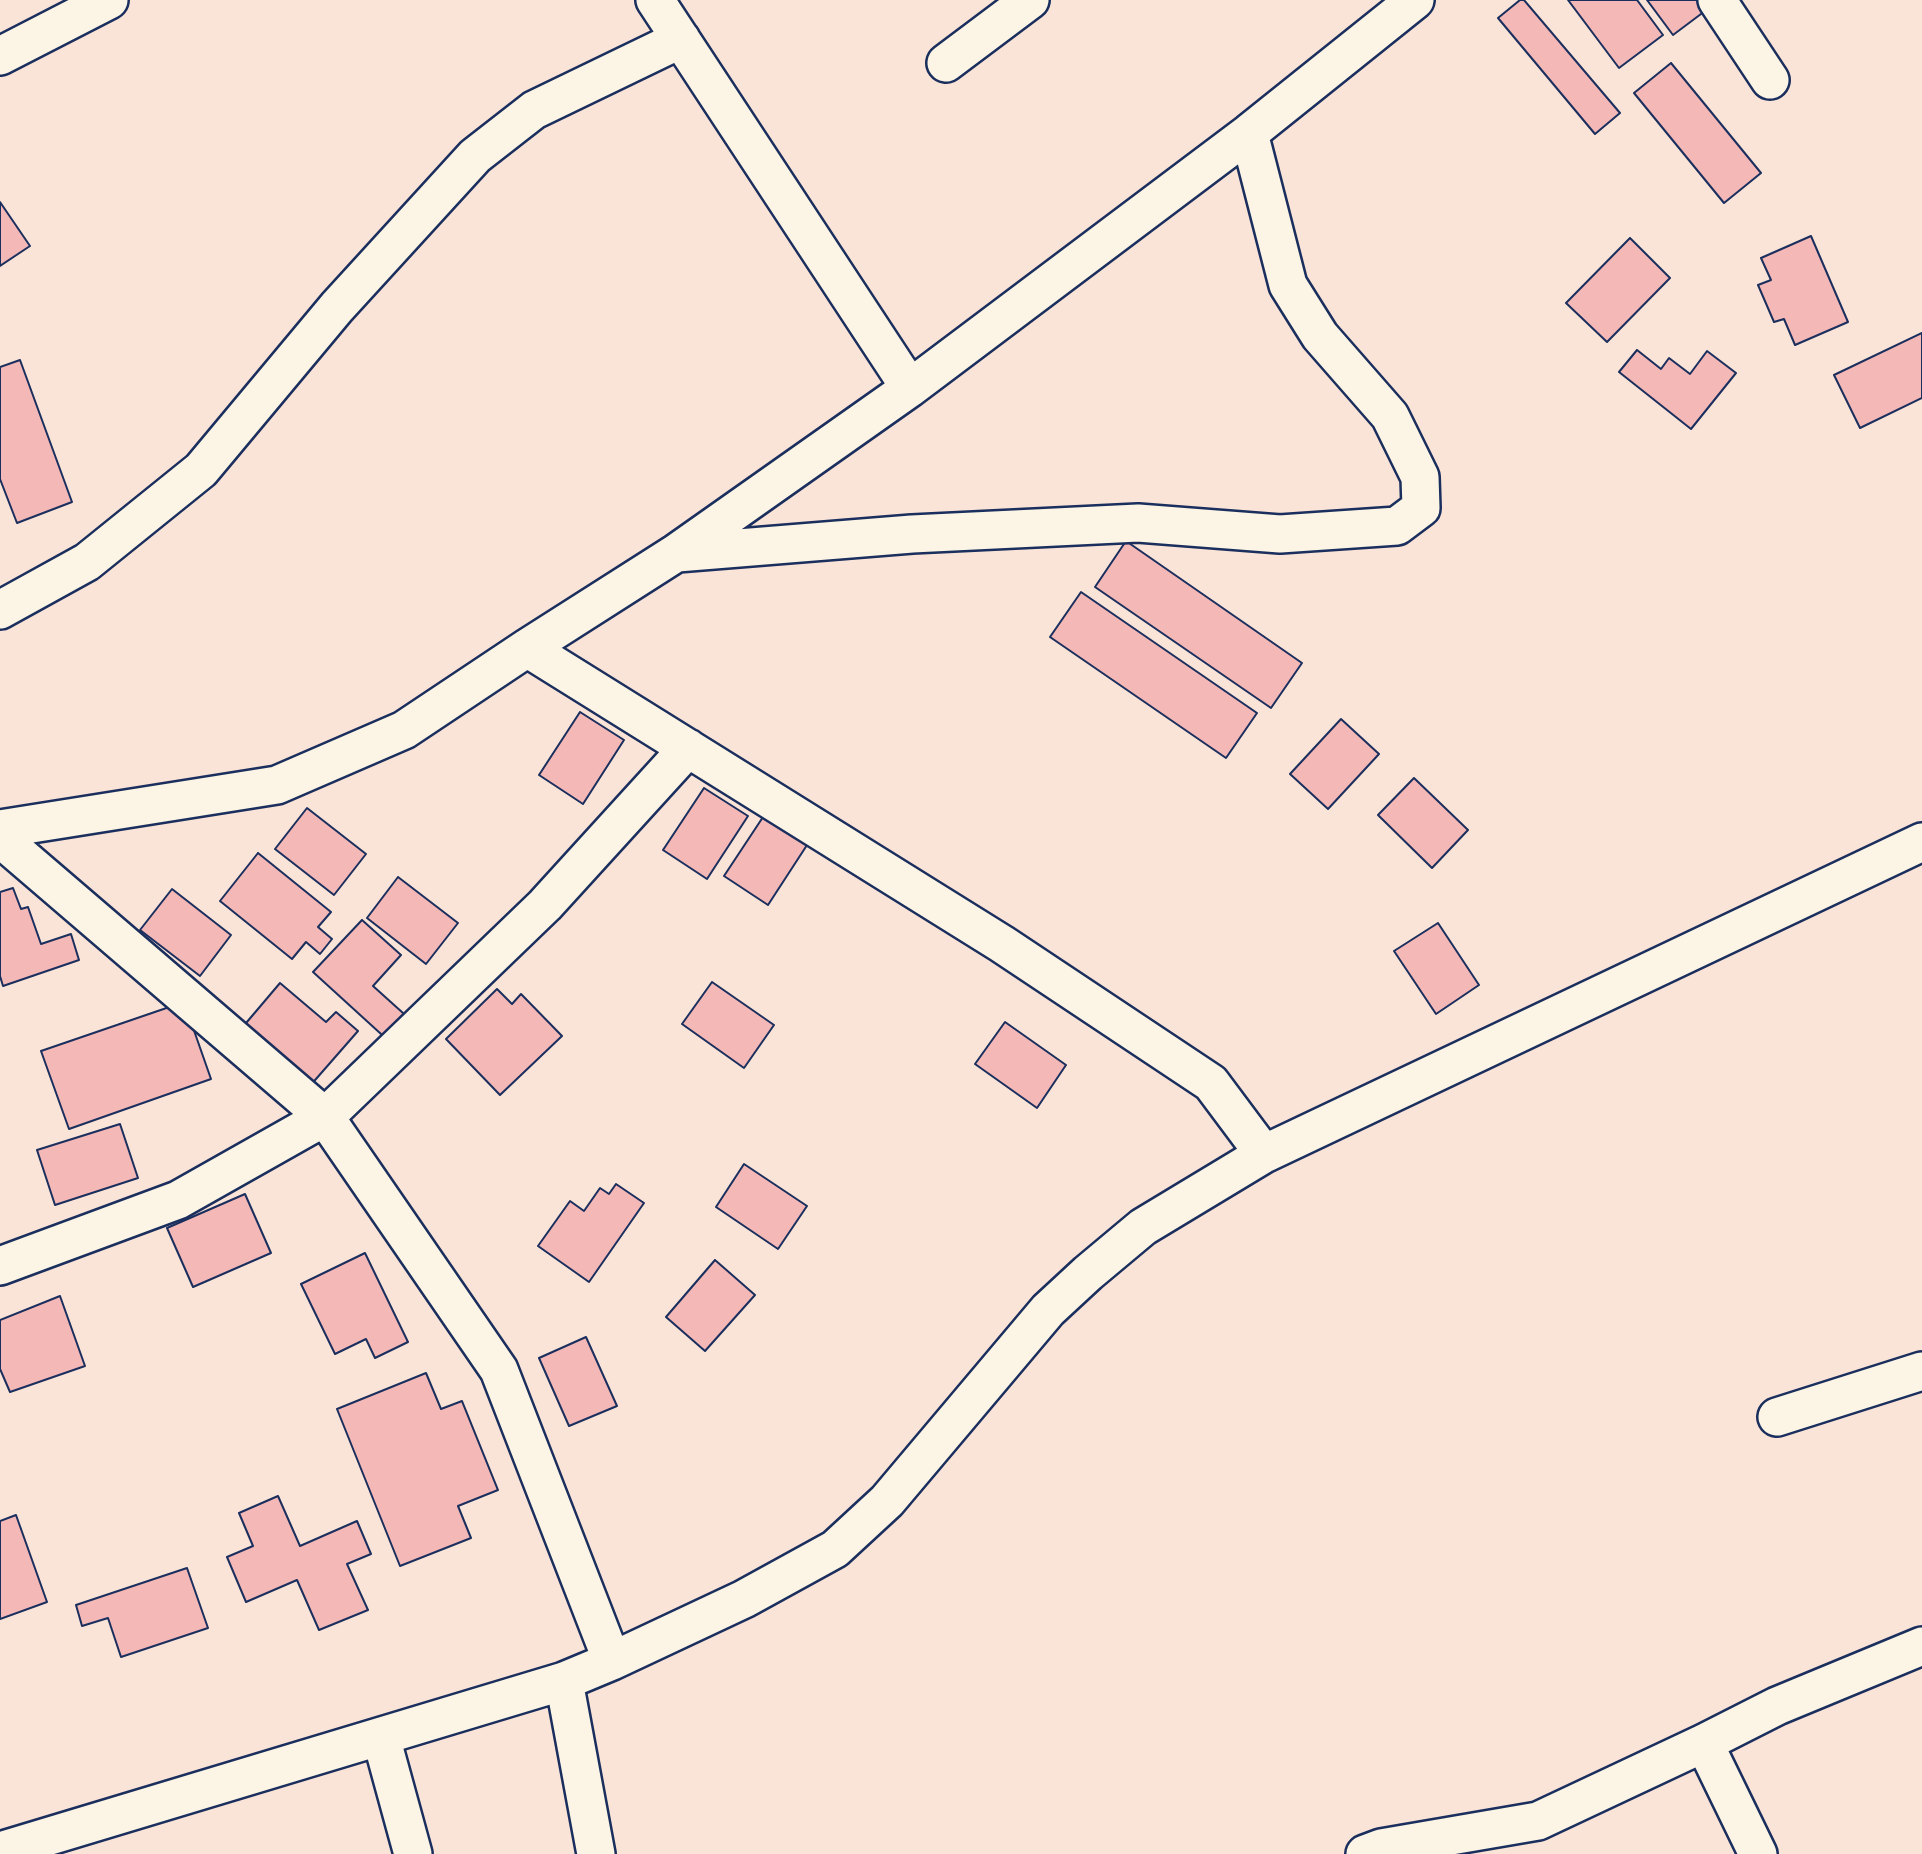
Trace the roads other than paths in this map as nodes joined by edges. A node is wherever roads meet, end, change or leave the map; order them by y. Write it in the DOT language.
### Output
graph roads {
  1 [pos="108,0"];
  2 [pos="655,0"];
  3 [pos="1030,0"];
  4 [pos="1415,0"];
  5 [pos="1717,0"];
  6 [pos="681,39"];
  7 [pos="0,56"];
  8 [pos="946,63"];
  9 [pos="1770,80"];
  10 [pos="1249,133"];
  11 [pos="909,388"];
  12 [pos="676,553"];
  13 [pos="0,610"];
  14 [pos="527,648"];
  15 [pos="688,748"];
  16 [pos="0,830"];
  17 [pos="0,838"];
  18 [pos="1922,842"];
  19 [pos="325,1117"];
  20 [pos="1264,1154"];
  21 [pos="0,1266"];
  22 [pos="1922,1371"];
  23 [pos="1777,1417"];
  24 [pos="1922,1646"];
  25 [pos="612,1661"];
  26 [pos="564,1681"];
  27 [pos="381,1737"];
  28 [pos="1704,1743"];
  29 [pos="0,1851"];
  30 [pos="413,1854"];
  31 [pos="596,1854"];
  32 [pos="1365,1854"];
  33 [pos="1758,1854"];
  1 -- 7 [label="street"];
  2 -- 6 [label="street"];
  3 -- 8 [label="street"];
  4 -- 10 [label="street"];
  5 -- 9 [label="street"];
  6 -- 11 [label="street"];
  6 -- 13 [label="street"];
  10 -- 11 [label="street"];
  10 -- 12 [label="street"];
  11 -- 12 [label="street"];
  12 -- 14 [label="street"];
  14 -- 15 [label="street"];
  14 -- 16 [label="street"];
  15 -- 19 [label="street"];
  15 -- 20 [label="street"];
  17 -- 19 [label="street"];
  18 -- 20 [label="street"];
  19 -- 21 [label="street"];
  19 -- 25 [label="street"];
  20 -- 25 [label="street"];
  22 -- 23 [label="street"];
  24 -- 28 [label="street"];
  25 -- 26 [label="street"];
  26 -- 27 [label="street"];
  26 -- 31 [label="street"];
  27 -- 29 [label="street"];
  27 -- 30 [label="street"];
  28 -- 32 [label="street"];
  28 -- 33 [label="street"];
}
